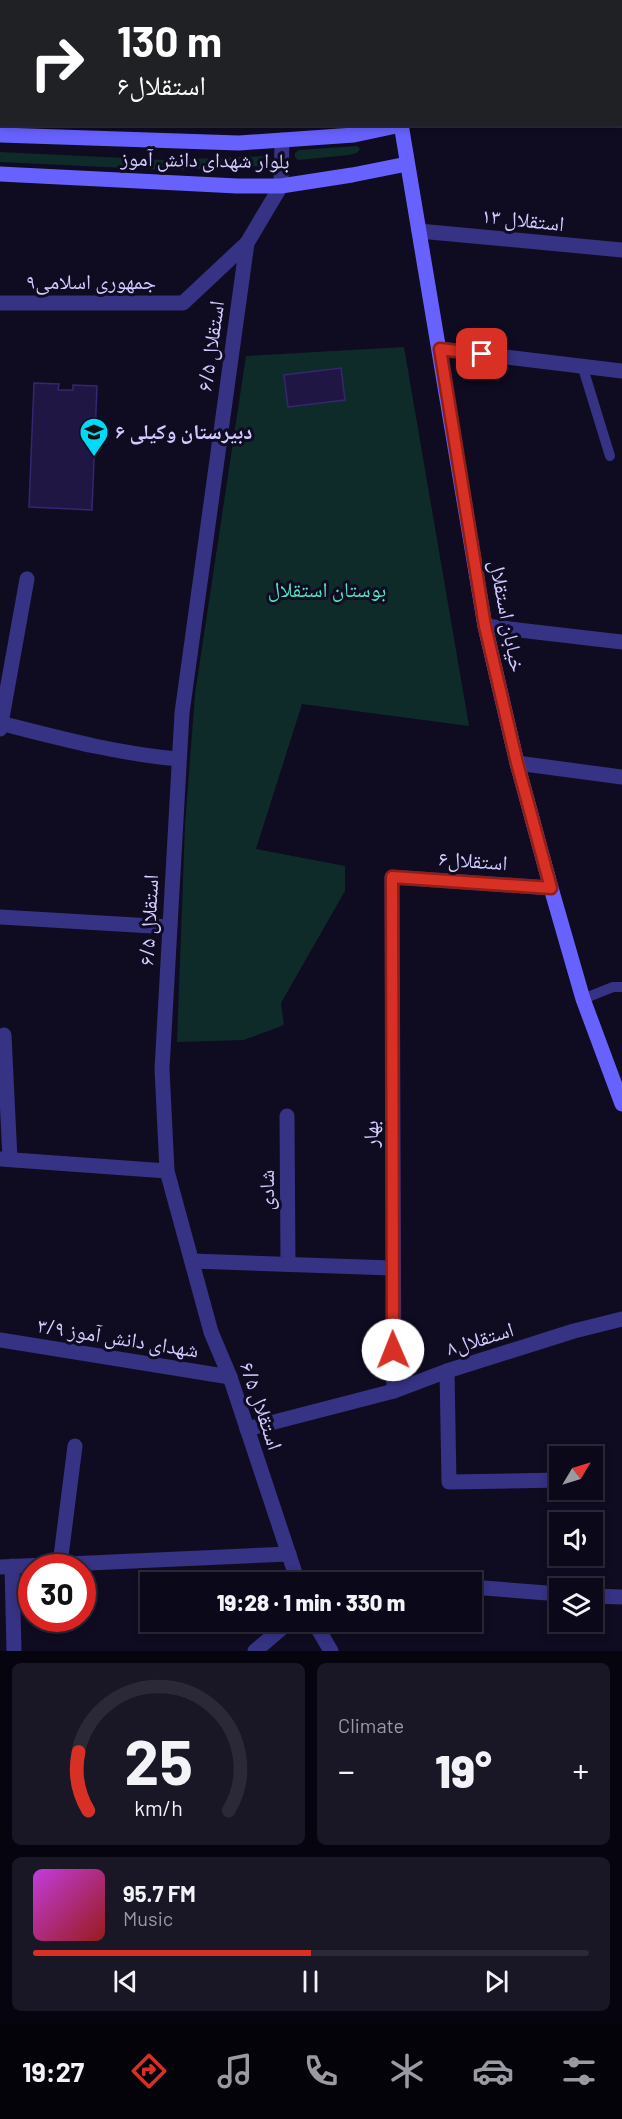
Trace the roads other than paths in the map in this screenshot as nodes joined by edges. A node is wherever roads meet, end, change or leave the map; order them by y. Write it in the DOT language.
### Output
graph roads {
  1 [pos="392,126"];
  2 [pos="401,126"];
  3 [pos="0,135"];
  4 [pos="282,140"];
  5 [pos="407,164"];
  6 [pos="0,174"];
  7 [pos="281,186"];
  8 [pos="419,231"];
  9 [pos="247,243"];
  10 [pos="622,250"];
  11 [pos="0,303"];
  12 [pos="440,349"];
  13 [pos="582,365"];
  14 [pos="622,370"];
  15 [pos="610,456"];
  16 [pos="27,579"];
  17 [pos="485,626"];
  18 [pos="622,642"];
  19 [pos="0,725"];
  20 [pos="179,759"];
  21 [pos="517,763"];
  22 [pos="622,777"];
  23 [pos="392,877"];
  24 [pos="551,888"];
  25 [pos="0,918"];
  26 [pos="170,927"];
  27 [pos="622,987"];
  28 [pos="583,999"];
  29 [pos="4,1035"];
  30 [pos="622,1104"];
  31 [pos="287,1116"];
  32 [pos="5,1159"];
  33 [pos="167,1171"];
  34 [pos="192,1261"];
  35 [pos="288,1264"];
  36 [pos="392,1268"];
  37 [pos="622,1319"];
  38 [pos="0,1340"];
  39 [pos="447,1371"];
  40 [pos="230,1377"];
  41 [pos="394,1391"];
  42 [pos="247,1429"];
  43 [pos="75,1446"];
  44 [pos="549,1480"];
  45 [pos="61,1554"];
  46 [pos="289,1554"];
  47 [pos="96,1562"];
  48 [pos="6,1566"];
  49 [pos="295,1572"];
  50 [pos="482,1588"];
  51 [pos="549,1593"];
  52 [pos="603,1596"];
  53 [pos="622,1597"];
  54 [pos="277,1632"];
  55 [pos="320,1632"];
  56 [pos="14,1651"];
  57 [pos="255,1651"];
  58 [pos="330,1651"];
  1 -- 4 [label="main road, بلوار شهدای دانش آموز"];
  2 -- 5 [label="main road, خیابان استقلال"];
  3 -- 4 [label="main road, بلوار شهدای دانش آموز"];
  4 -- 7 [label="street"];
  5 -- 7 [label="main road, بلوار شهدای دانش آموز"];
  5 -- 8 [label="main road, خیابان استقلال"];
  6 -- 7 [label="main road, بلوار شهدای دانش آموز"];
  7 -- 9 [label="street"];
  8 -- 10 [label="street, استقلال ۱۳"];
  8 -- 12 [label="main road, خیابان استقلال"];
  9 -- 11 [label="street, جمهوری اسلامی۹"];
  9 -- 20 [label="street, استقلال ۶/۵"];
  12 -- 13 [label="street"];
  12 -- 17 [label="main road, خیابان استقلال"];
  13 -- 14 [label="street"];
  13 -- 15 [label="lane"];
  16 -- 19 [label="street"];
  17 -- 18 [label="street"];
  17 -- 21 [label="main road, خیابان استقلال"];
  19 -- 20 [label="street"];
  20 -- 26 [label="street, استقلال ۶/۵"];
  21 -- 22 [label="street"];
  21 -- 24 [label="main road, خیابان استقلال"];
  23 -- 24 [label="street, استقلال۶"];
  23 -- 36 [label="street, بهار"];
  24 -- 28 [label="main road, خیابان استقلال"];
  25 -- 26 [label="street"];
  26 -- 33 [label="street, استقلال ۶/۵"];
  27 -- 28 [label="lane"];
  28 -- 30 [label="main road, خیابان استقلال"];
  29 -- 32 [label="street"];
  31 -- 35 [label="street, شادی"];
  32 -- 33 [label="street"];
  33 -- 34 [label="street, استقلال ۶/۵"];
  34 -- 35 [label="street"];
  34 -- 40 [label="street, استقلال ۶/۵"];
  35 -- 36 [label="street"];
  36 -- 41 [label="street, بهار"];
  37 -- 39 [label="street, استقلال۸"];
  38 -- 40 [label="street, شهدای دانش آموز ۳/۹"];
  39 -- 41 [label="street, استقلال۸"];
  39 -- 44 [label="street"];
  40 -- 42 [label="street, استقلال ۶/۵"];
  41 -- 42 [label="street, استقلال۸"];
  42 -- 46 [label="street, استقلال ۶/۵"];
  43 -- 45 [label="street"];
  46 -- 47 [label="street"];
  46 -- 49 [label="street, استقلال ۶/۵"];
  48 -- 56 [label="street"];
  50 -- 51 [label="street"];
  52 -- 53 [label="street"];
  54 -- 57 [label="street"];
  55 -- 58 [label="street"];
}
